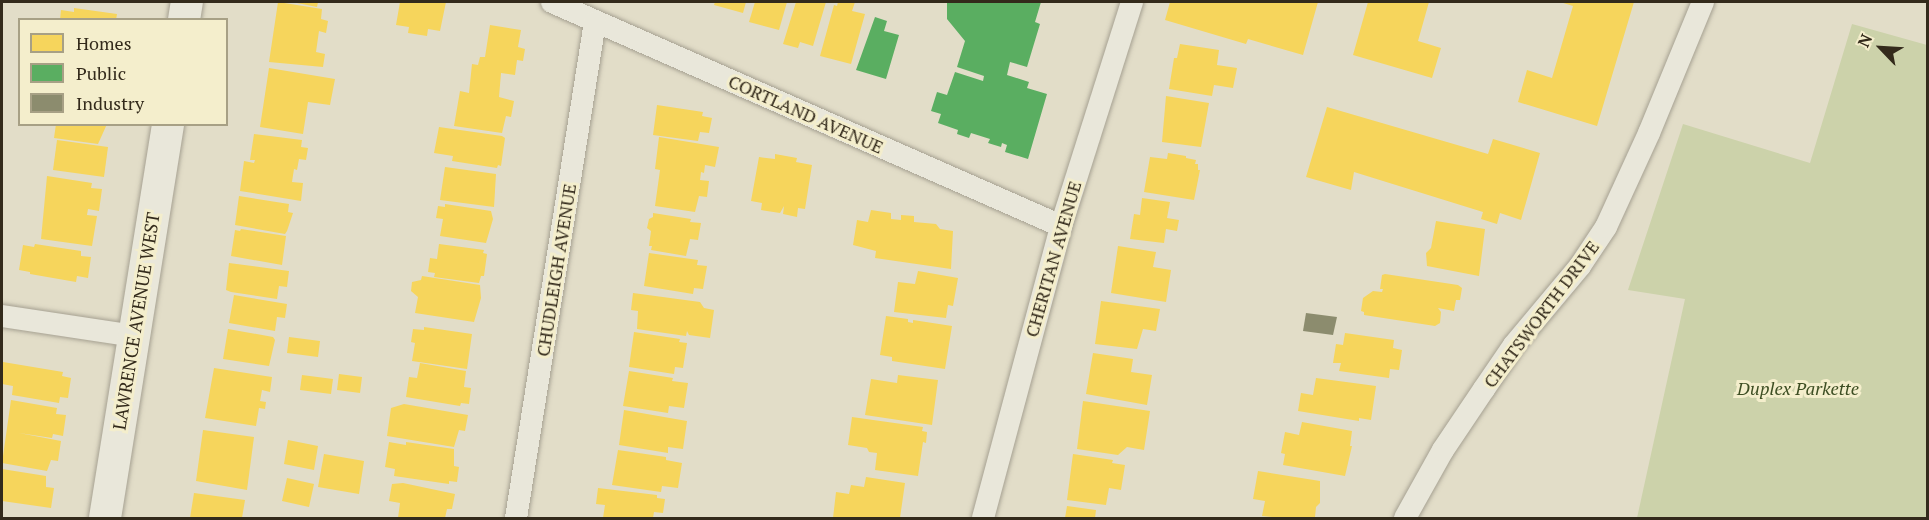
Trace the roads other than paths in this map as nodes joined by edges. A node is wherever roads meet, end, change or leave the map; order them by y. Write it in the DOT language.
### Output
graph roads {
  1 [pos="187,2"];
  2 [pos="552,2"];
  3 [pos="1132,2"];
  4 [pos="1703,2"];
  5 [pos="184,18"];
  6 [pos="595,21"];
  7 [pos="168,126"];
  8 [pos="1060,226"];
  9 [pos="2,316"];
  10 [pos="134,336"];
  11 [pos="105,519"];
  12 [pos="516,519"];
  13 [pos="983,519"];
  14 [pos="1405,519"];
  1 -- 5 [label="main road"];
  2 -- 6 [label="street, CORTLAND AVENUE"];
  3 -- 8 [label="street, CHERITAN AVENUE"];
  4 -- 14 [label="street, CHATSWORTH DRIVE"];
  6 -- 8 [label="street, CORTLAND AVENUE"];
  6 -- 12 [label="street, CHUDLEIGH AVENUE"];
  7 -- 10 [label="main road, LAWRENCE AVENUE WEST"];
  8 -- 13 [label="street, CHERITAN AVENUE"];
  9 -- 10 [label="street"];
  10 -- 11 [label="main road, LAWRENCE AVENUE WEST"];
}
